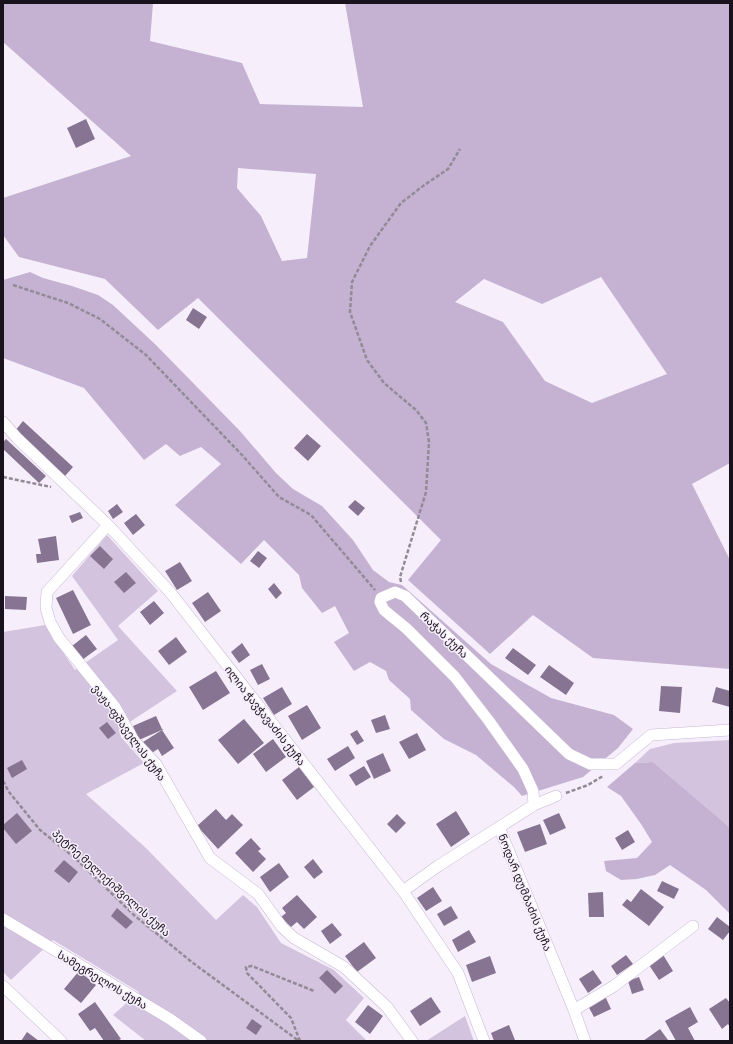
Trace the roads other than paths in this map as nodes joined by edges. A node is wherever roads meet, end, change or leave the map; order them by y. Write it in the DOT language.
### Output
graph roads {
  1 [pos="3,422"];
  2 [pos="108,525"];
  3 [pos="730,730"];
  4 [pos="556,796"];
  5 [pos="534,805"];
  6 [pos="499,827"];
  7 [pos="403,891"];
  8 [pos="3,919"];
  9 [pos="693,926"];
  10 [pos="3,986"];
  11 [pos="574,1010"];
  12 [pos="61,1041"];
  13 [pos="201,1041"];
  14 [pos="412,1041"];
  15 [pos="484,1041"];
  16 [pos="585,1041"];
  1 -- 2 [label="street, ილია ჭავჭავაძის ქუჩა"];
  2 -- 7 [label="street, ილია ჭავჭავაძის ქუჩა"];
  2 -- 14 [label="street, ვაჟა-ფშაველას ქუჩა"];
  3 -- 5 [label="street, რაჭას ქუჩა"];
  4 -- 5 [label="street"];
  5 -- 6 [label="street"];
  6 -- 7 [label="street, ნოდარ დუმბაძის ქუჩა"];
  6 -- 11 [label="street, ნოდარ დუმბაძის ქუჩა"];
  7 -- 15 [label="street, ილია ჭავჭავაძის ქუჩა"];
  8 -- 13 [label="street, სამეგრელოს ქუჩა"];
  9 -- 11 [label="street"];
  10 -- 12 [label="street"];
  11 -- 16 [label="street, ნოდარ დუმბაძის ქუჩა"];
}
